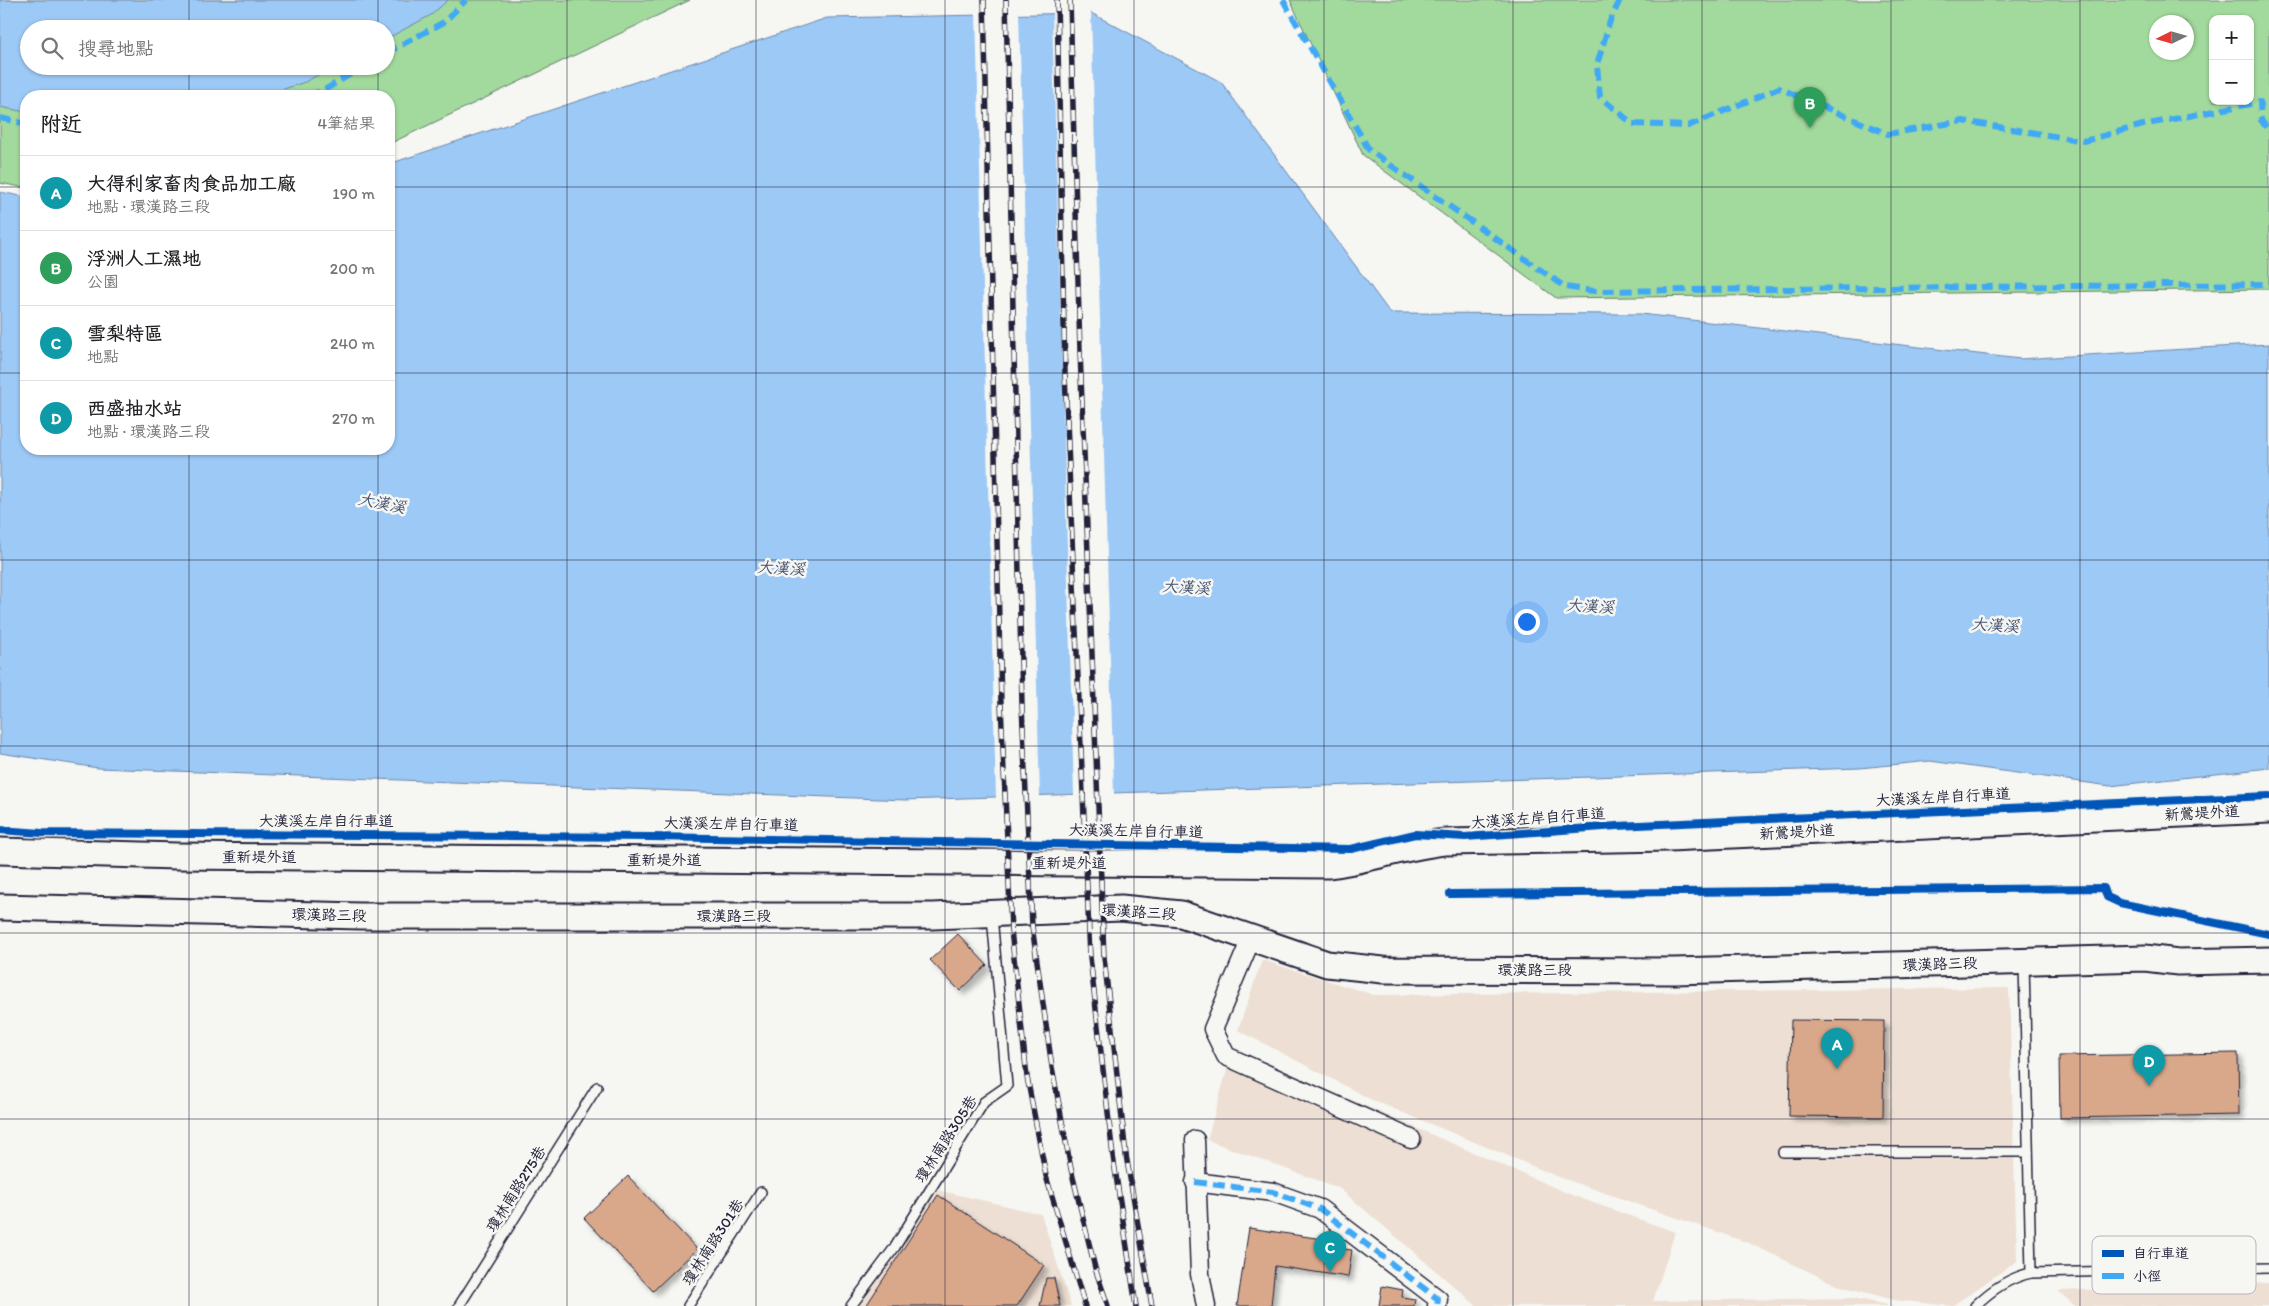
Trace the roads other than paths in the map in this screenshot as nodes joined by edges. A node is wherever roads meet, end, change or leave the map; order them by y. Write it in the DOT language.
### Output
graph roads {
  1 [pos="2269,810"];
  2 [pos="0,851"];
  3 [pos="1328,865"];
  4 [pos="0,907"];
  5 [pos="992,914"];
  6 [pos="1250,938"];
  7 [pos="2269,960"];
  8 [pos="2024,961"];
  9 [pos="597,1087"];
  10 [pos="1411,1139"];
  11 [pos="1195,1140"];
  12 [pos="1783,1152"];
  13 [pos="2028,1152"];
  14 [pos="1195,1182"];
  15 [pos="761,1192"];
  16 [pos="2256,1268"];
  17 [pos="2269,1268"];
  18 [pos="2092,1272"];
  19 [pos="2031,1273"];
  20 [pos="459,1306"];
  21 [pos="688,1306"];
  22 [pos="851,1306"];
  23 [pos="1206,1306"];
  24 [pos="1437,1306"];
  25 [pos="1975,1306"];
  1 -- 3 [label="street, 新鶯堤外道"];
  2 -- 3 [label="street, 重新堤外道"];
  4 -- 5 [label="street, 環漢路三段"];
  5 -- 6 [label="street, 環漢路三段"];
  5 -- 22 [label="lane, 瓊林南路305巷"];
  6 -- 8 [label="street, 環漢路三段"];
  6 -- 10 [label="street"];
  7 -- 8 [label="street, 環漢路三段"];
  8 -- 13 [label="lane"];
  9 -- 20 [label="lane, 瓊林南路275巷"];
  11 -- 14 [label="street"];
  12 -- 13 [label="lane"];
  13 -- 19 [label="lane"];
  14 -- 23 [label="street"];
  14 -- 24 [label="street"];
  15 -- 21 [label="lane, 瓊林南路301巷"];
  16 -- 17 [label="lane"];
  18 -- 19 [label="lane"];
  19 -- 25 [label="lane"];
}
